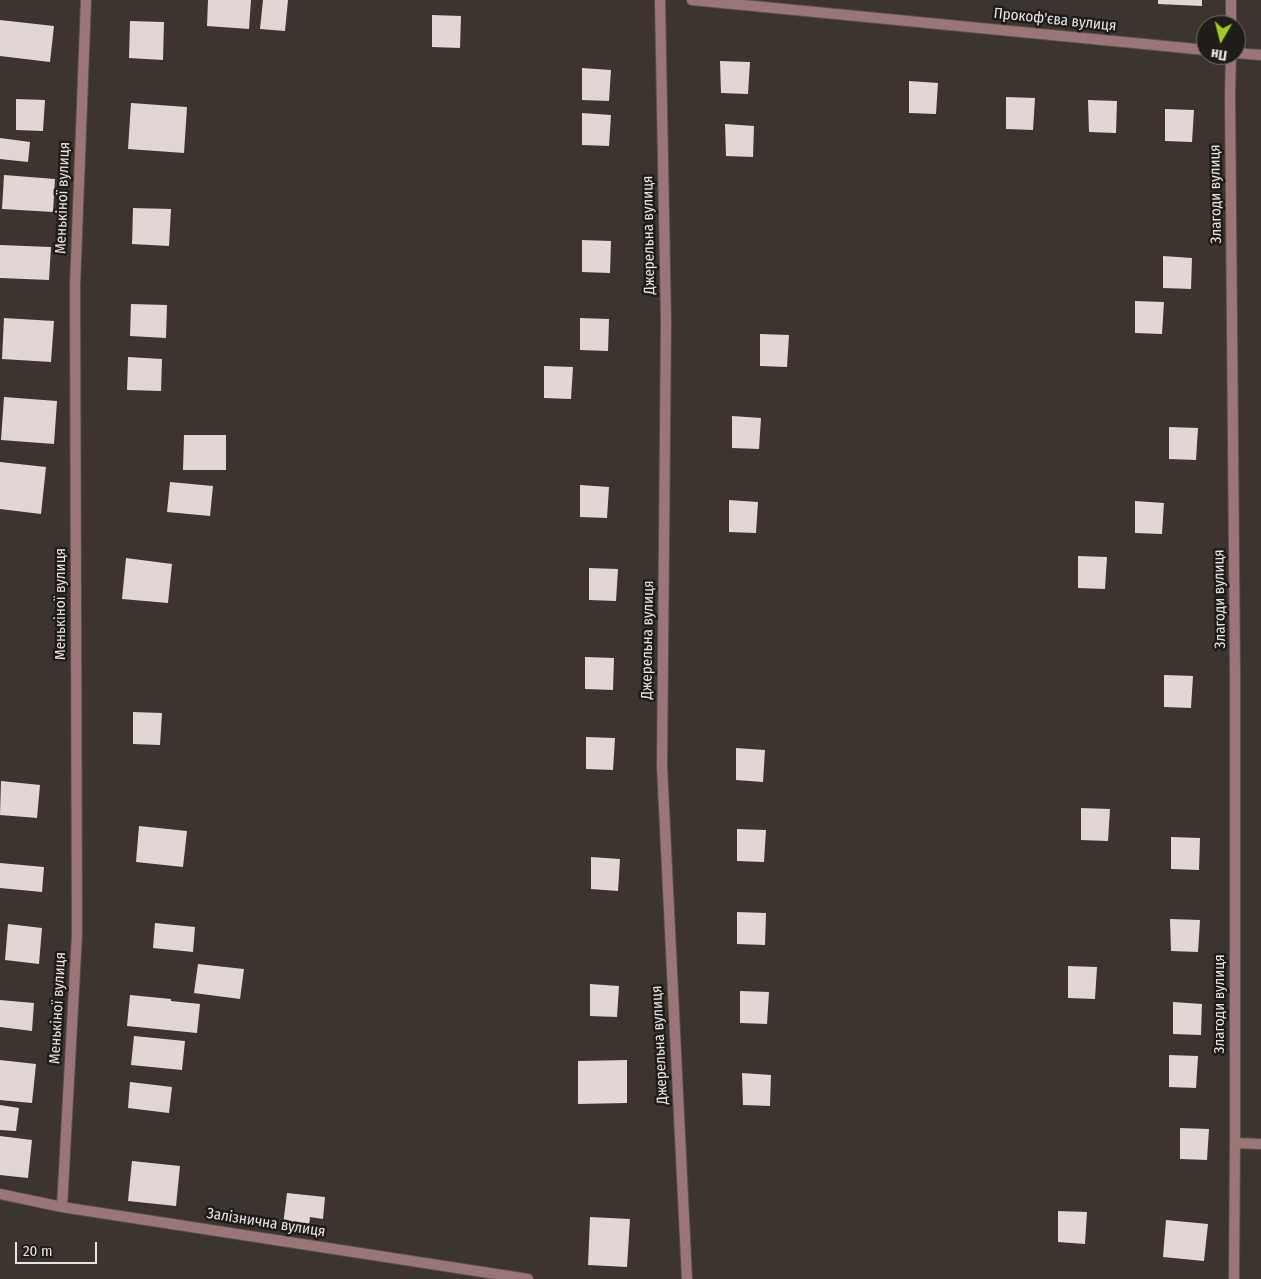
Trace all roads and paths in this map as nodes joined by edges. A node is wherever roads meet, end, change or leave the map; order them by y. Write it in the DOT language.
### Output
graph roads {
  1 [pos="86,0"];
  2 [pos="660,0"];
  3 [pos="692,0"];
  4 [pos="1231,0"];
  5 [pos="1231,15"];
  6 [pos="1196,49"];
  7 [pos="1246,54"];
  8 [pos="1261,55"];
  9 [pos="1232,65"];
  10 [pos="1235,1143"];
  11 [pos="1261,1144"];
  12 [pos="0,1194"];
  13 [pos="62,1207"];
  14 [pos="528,1279"];
  15 [pos="687,1279"];
  16 [pos="1234,1279"];
  1 -- 13 [label="street, Менькіної вулиця"];
  2 -- 15 [label="street, Джерельна вулиця"];
  3 -- 6 [label="street, Прокоф'єва вулиця"];
  4 -- 5 [label="street"];
  7 -- 8 [label="street"];
  9 -- 10 [label="street, Злагоди вулиця"];
  10 -- 11 [label="street"];
  10 -- 16 [label="street"];
  12 -- 13 [label="street, Залізнична вулиця"];
  13 -- 14 [label="street, Залізнична вулиця"];
}
